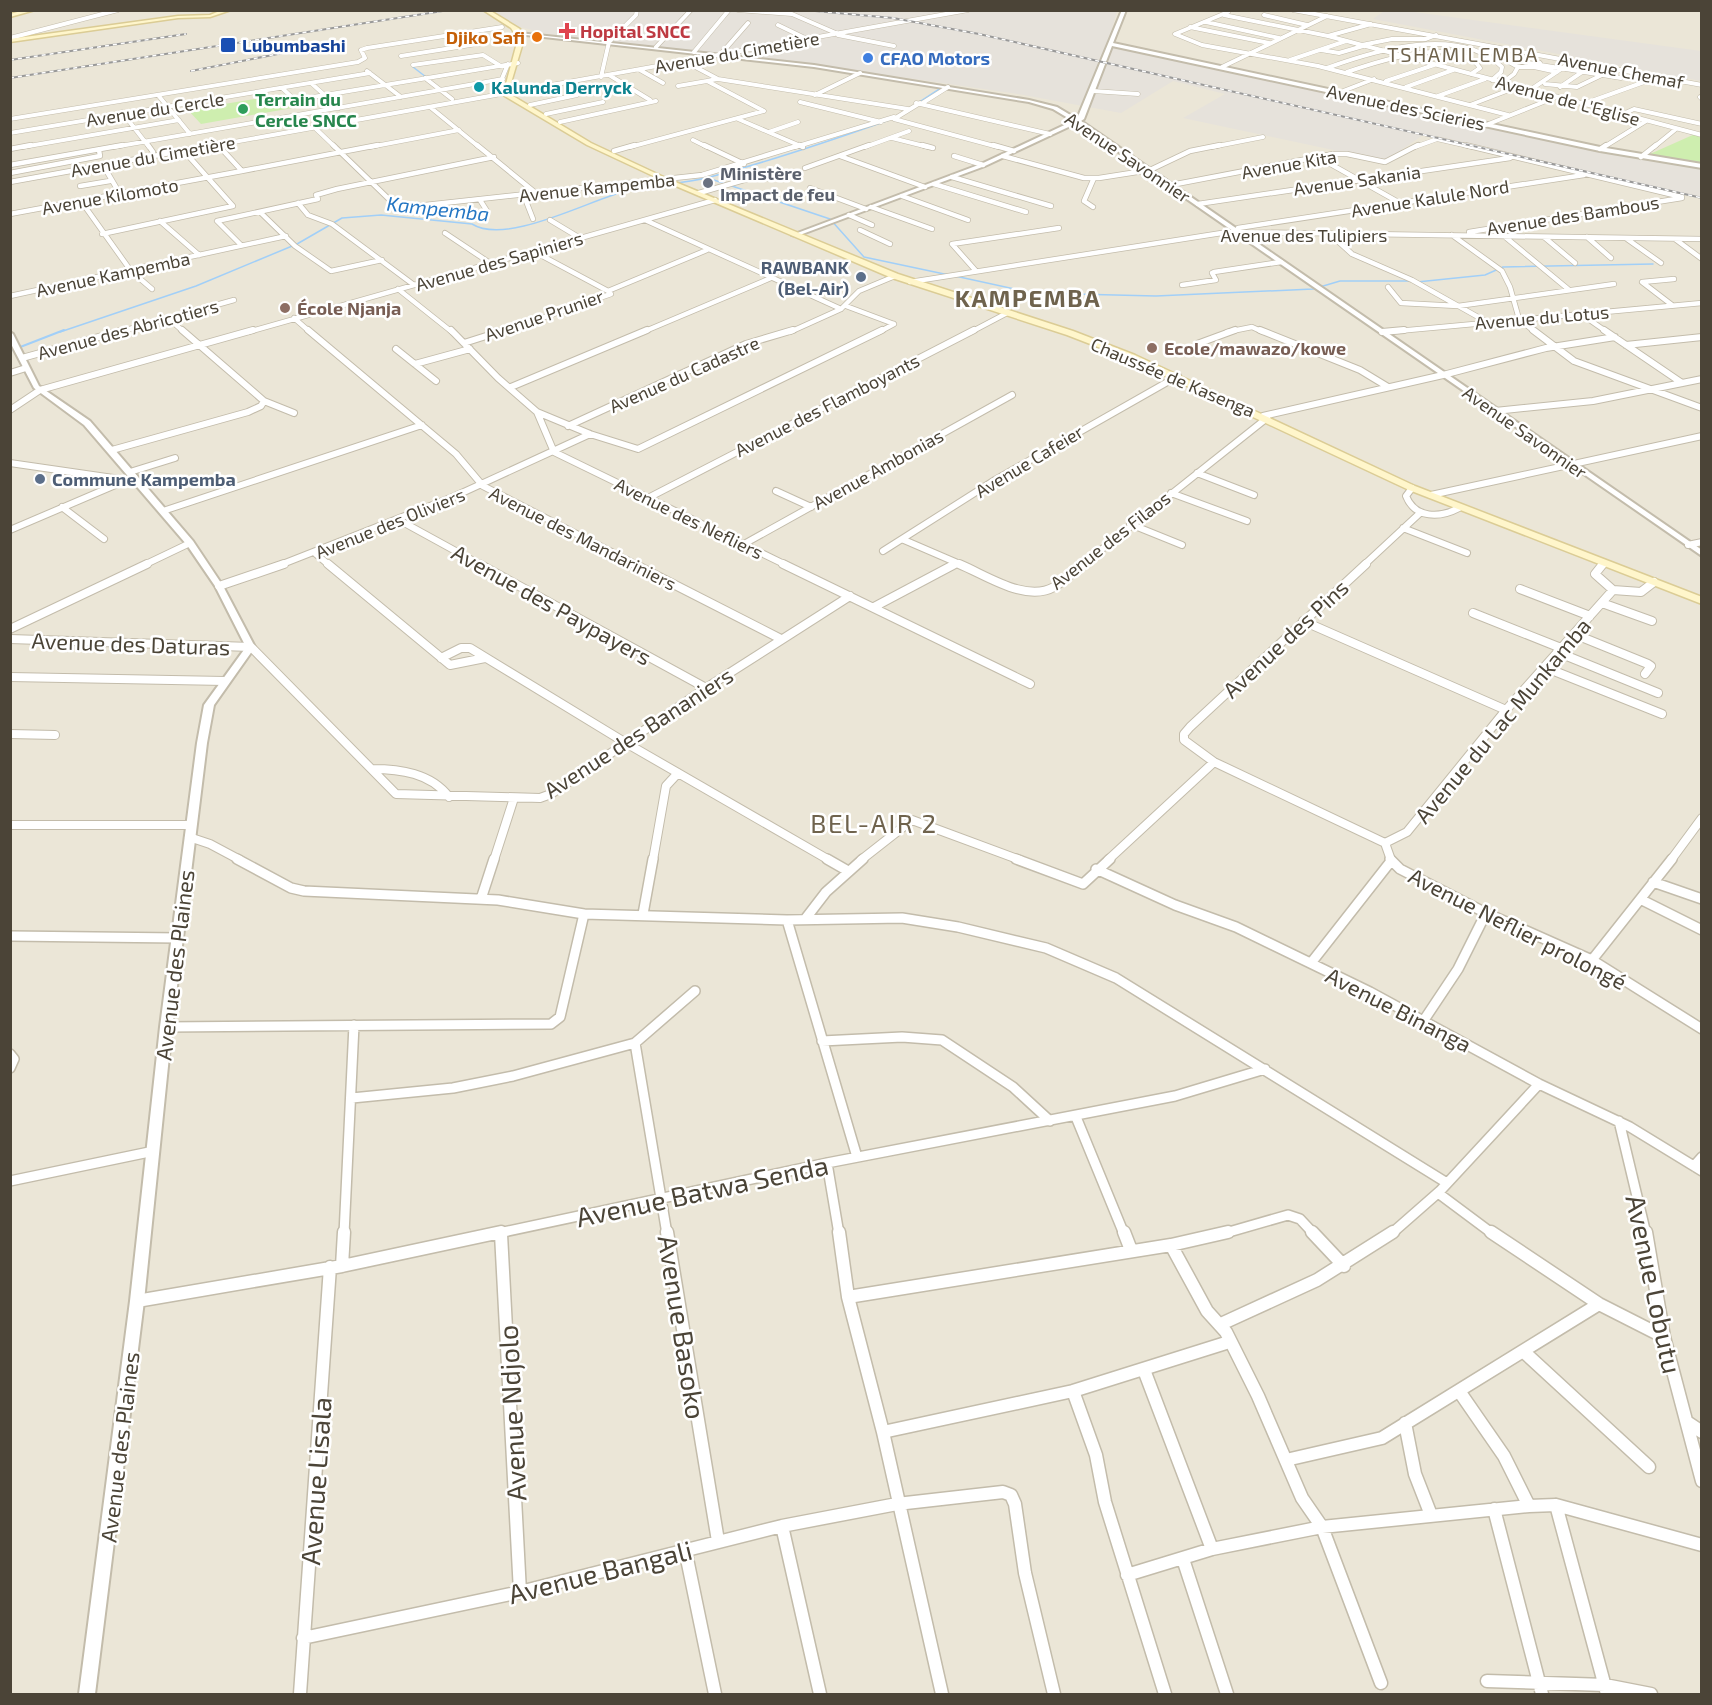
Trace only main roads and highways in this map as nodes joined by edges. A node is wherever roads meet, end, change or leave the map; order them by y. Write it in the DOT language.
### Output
graph roads {
  1 [pos="33,10"];
  2 [pos="229,10"];
  3 [pos="485,10"];
  4 [pos="221,11"];
  5 [pos="198,12"];
  6 [pos="10,16"];
  7 [pos="10,40"];
  8 [pos="508,94"];
  9 [pos="592,143"];
  10 [pos="673,181"];
  11 [pos="1701,601"];
  1 -- 6 [label="main road"];
  2 -- 4 [label="main road"];
  3 -- 8 [label="main road"];
  4 -- 5 [label="main road"];
  5 -- 7 [label="main road"];
  8 -- 9 [label="main road, Chaussée de Kasenga"];
  8 -- 9 [label="main road, Chaussée de Kasenga"];
  9 -- 10 [label="main road, Chaussée de Kasenga"];
  9 -- 10 [label="main road, Chaussée de Kasenga"];
  10 -- 11 [label="main road, Chaussée de Kasenga"];
}
